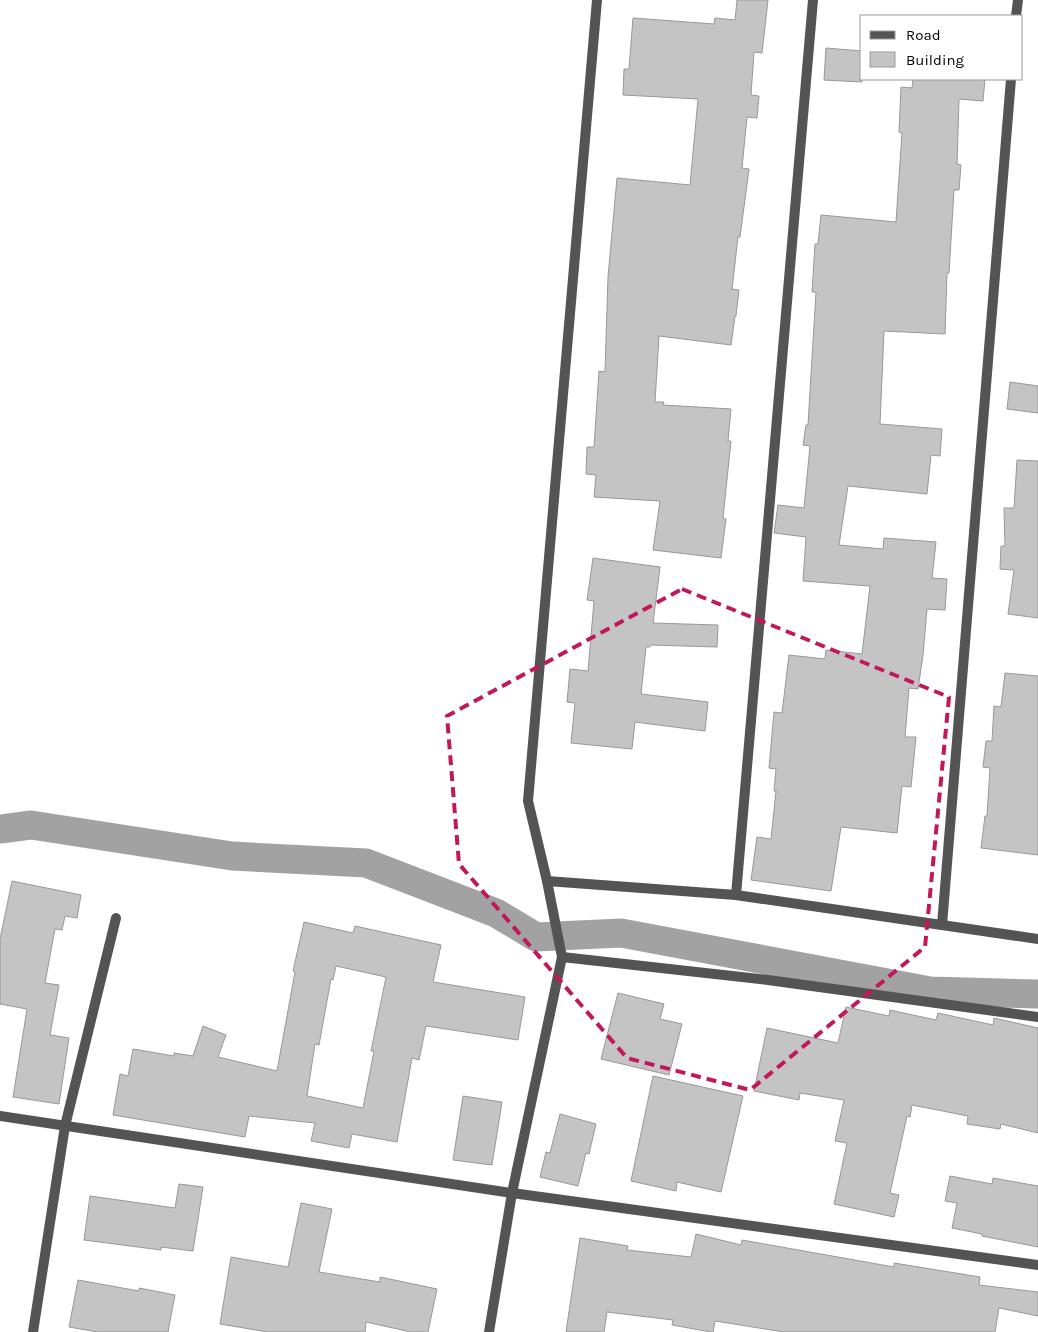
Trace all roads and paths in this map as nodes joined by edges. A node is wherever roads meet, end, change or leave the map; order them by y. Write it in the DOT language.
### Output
graph roads {
  1 [pos="597,0"];
  2 [pos="813,0"];
  3 [pos="1018,0"];
  4 [pos="1016,15"];
  5 [pos="1011,80"];
  6 [pos="547,881"];
  7 [pos="736,895"];
  8 [pos="116,918"];
  9 [pos="942,925"];
  10 [pos="1038,939"];
  11 [pos="562,957"];
  12 [pos="1038,1017"];
  13 [pos="0,1116"];
  14 [pos="65,1126"];
  15 [pos="512,1193"];
  16 [pos="1038,1265"];
  17 [pos="33,1332"];
  18 [pos="489,1332"];
  1 -- 6 [label="street"];
  2 -- 7 [label="street"];
  3 -- 4 [label="street"];
  5 -- 9 [label="street"];
  6 -- 7 [label="street"];
  6 -- 11 [label="street"];
  7 -- 9 [label="street"];
  8 -- 14 [label="street"];
  9 -- 10 [label="street"];
  11 -- 12 [label="street"];
  11 -- 15 [label="street"];
  13 -- 14 [label="street"];
  14 -- 15 [label="street"];
  14 -- 17 [label="street"];
  15 -- 16 [label="street"];
  15 -- 18 [label="street"];
}
